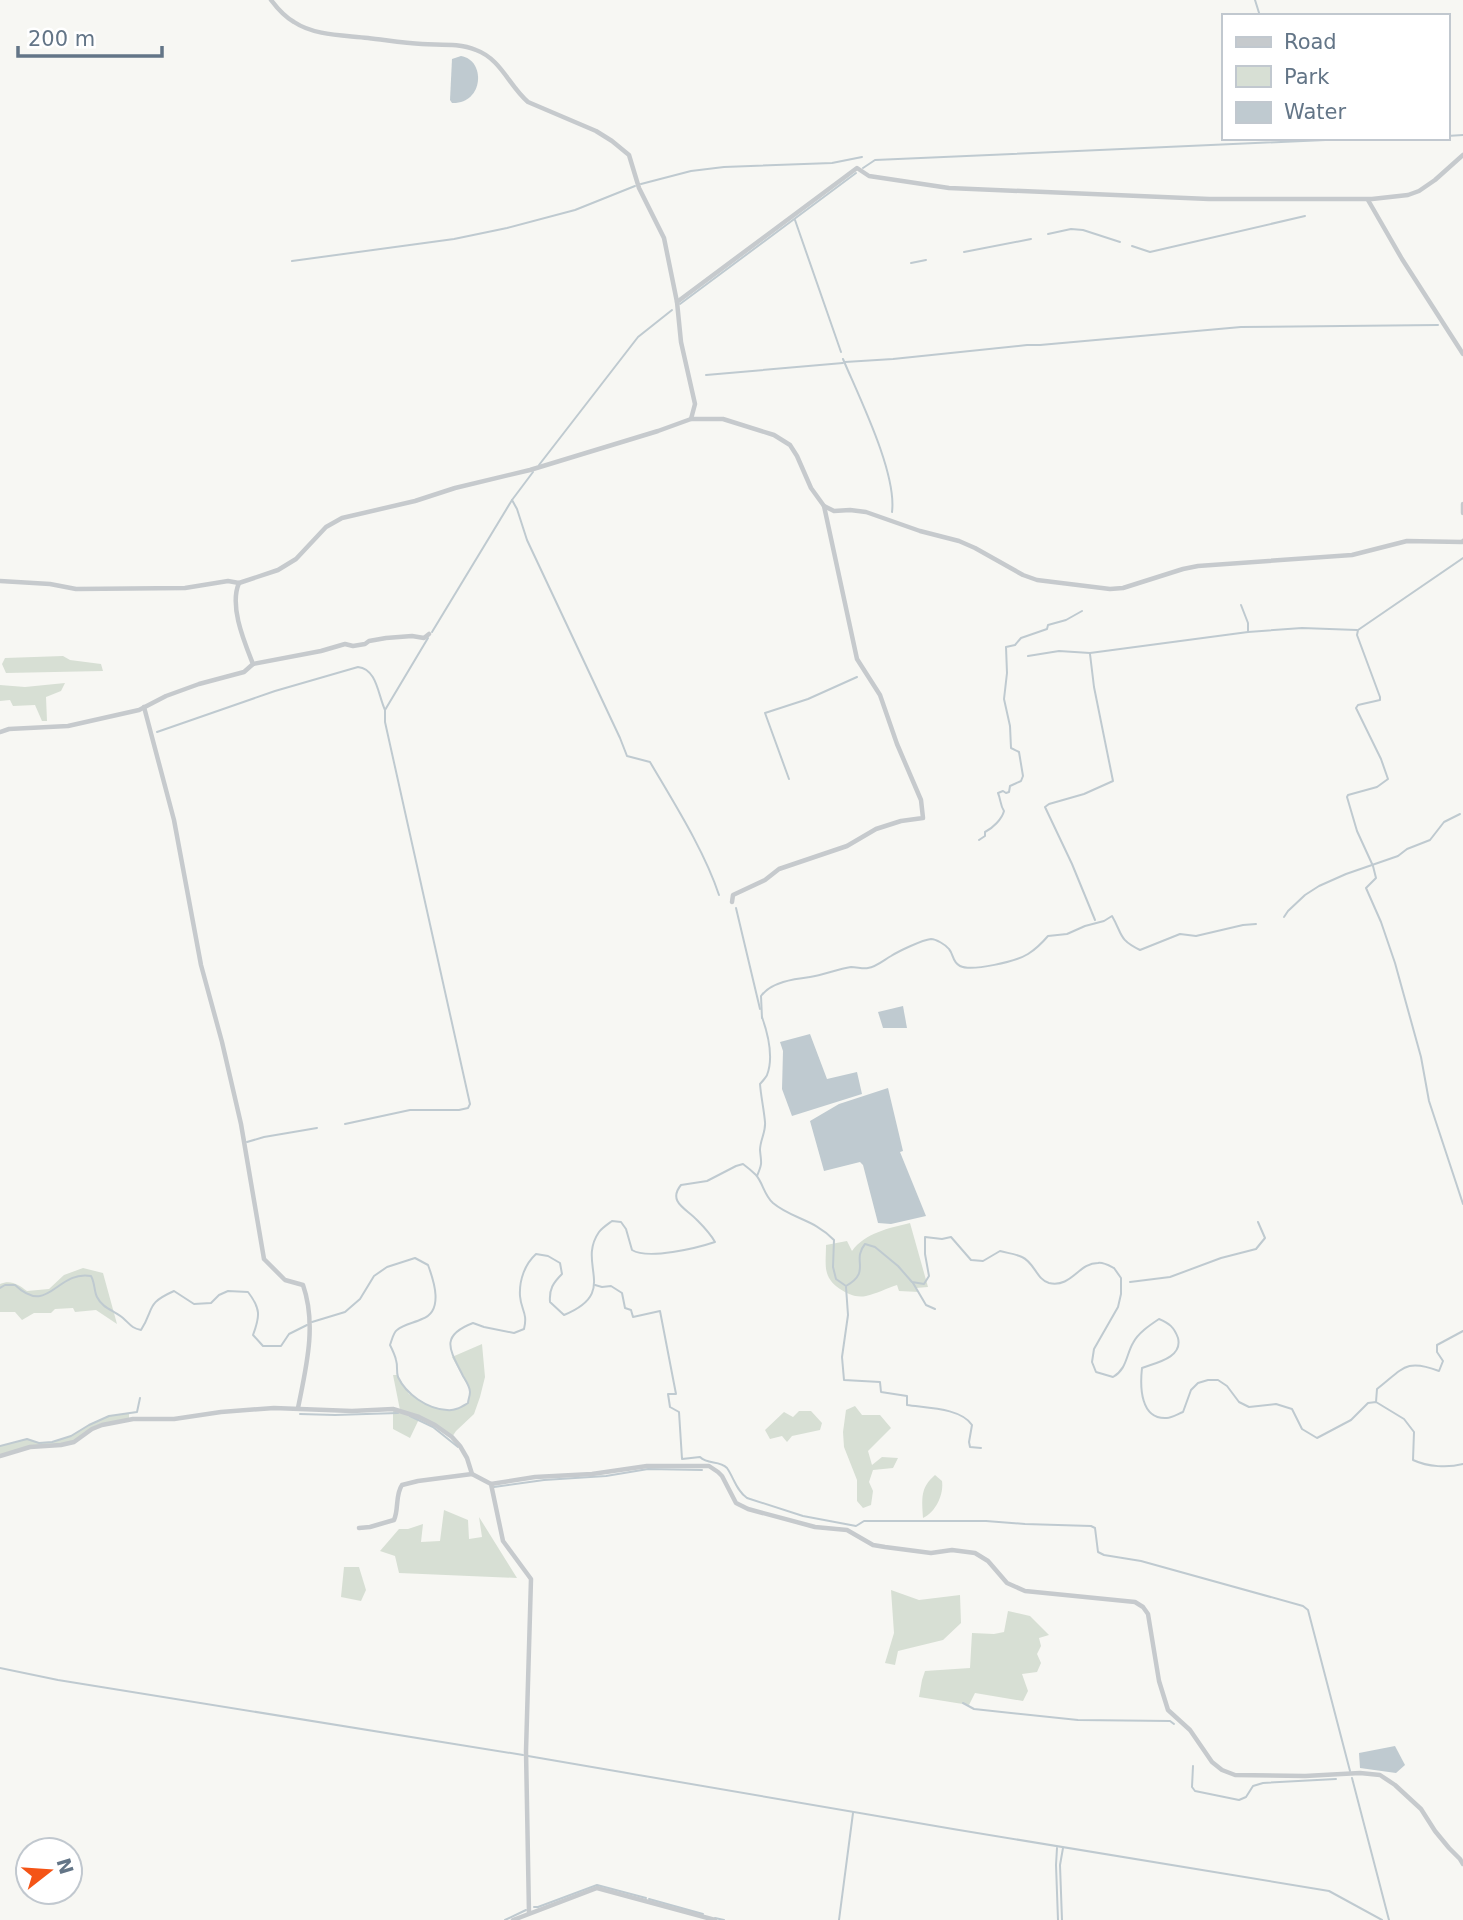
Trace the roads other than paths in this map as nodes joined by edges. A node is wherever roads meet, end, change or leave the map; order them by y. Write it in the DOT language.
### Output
graph roads {
  1 [pos="271,0"];
  2 [pos="1463,155"];
  3 [pos="1367,199"];
  4 [pos="677,302"];
  5 [pos="1463,354"];
  6 [pos="691,419"];
  7 [pos="1463,504"];
  8 [pos="824,506"];
  9 [pos="1463,513"];
  10 [pos="1463,542"];
  11 [pos="0,580"];
  12 [pos="239,583"];
  13 [pos="429,634"];
  14 [pos="253,664"];
  15 [pos="144,707"];
  16 [pos="0,732"];
  17 [pos="732,902"];
  18 [pos="298,1408"];
  19 [pos="0,1456"];
  20 [pos="472,1474"];
  21 [pos="491,1484"];
  22 [pos="359,1528"];
  23 [pos="1463,1864"];
  24 [pos="529,1913"];
  25 [pos="513,1920"];
  26 [pos="716,1920"];
  1 -- 4 [label="street"];
  2 -- 3 [label="street"];
  3 -- 4 [label="street"];
  3 -- 5 [label="street"];
  4 -- 6 [label="street"];
  6 -- 8 [label="street"];
  6 -- 12 [label="street"];
  7 -- 9 [label="street"];
  8 -- 10 [label="street"];
  8 -- 17 [label="street"];
  11 -- 12 [label="street"];
  12 -- 14 [label="street"];
  13 -- 14 [label="street"];
  14 -- 15 [label="street"];
  15 -- 16 [label="street"];
  15 -- 18 [label="street"];
  18 -- 19 [label="street"];
  18 -- 20 [label="street"];
  20 -- 21 [label="street"];
  20 -- 22 [label="street"];
  21 -- 23 [label="street"];
  21 -- 24 [label="street"];
  24 -- 25 [label="street"];
  24 -- 26 [label="street"];
}
